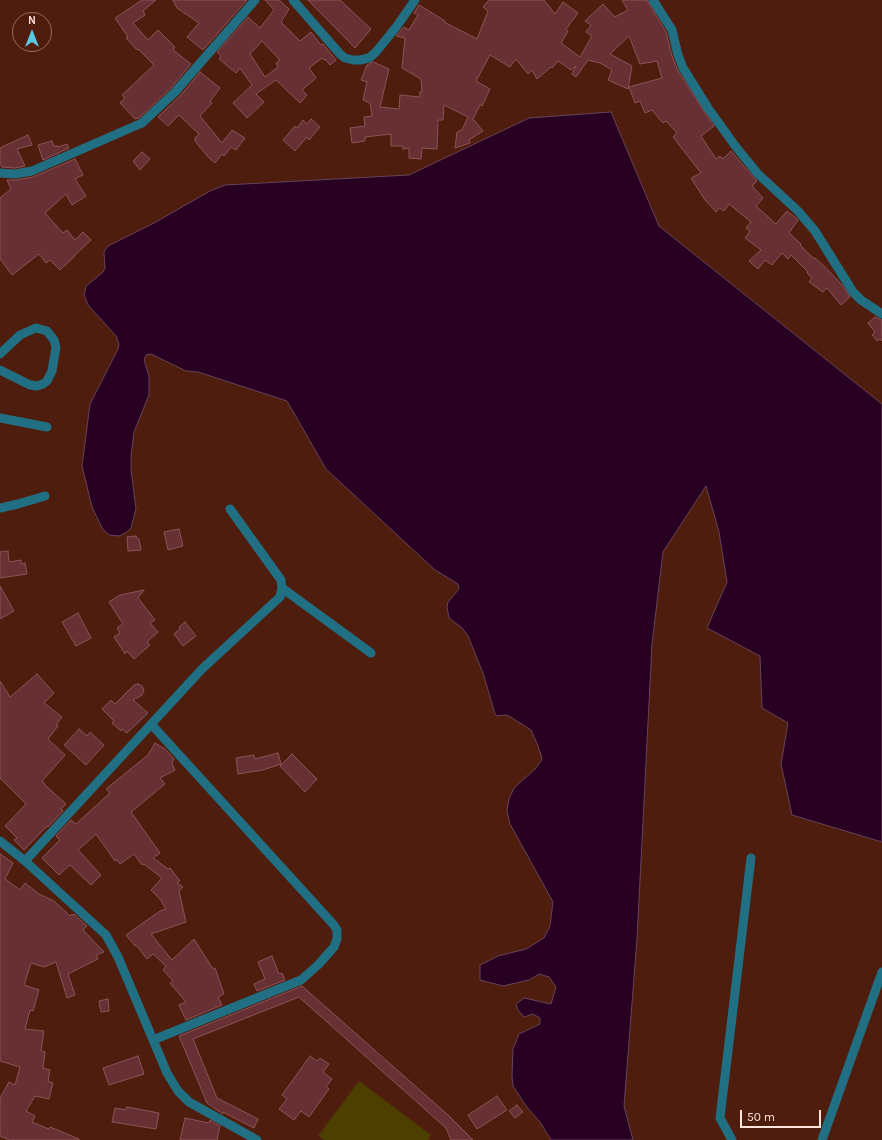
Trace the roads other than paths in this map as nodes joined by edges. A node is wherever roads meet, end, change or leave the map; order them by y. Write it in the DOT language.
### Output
graph roads {
  1 [pos="255,0"];
  2 [pos="293,0"];
  3 [pos="415,0"];
  4 [pos="653,0"];
  5 [pos="0,173"];
  6 [pos="882,314"];
  7 [pos="0,354"];
  8 [pos="0,370"];
  9 [pos="0,418"];
  10 [pos="47,427"];
  11 [pos="45,496"];
  12 [pos="0,508"];
  13 [pos="230,509"];
  14 [pos="282,588"];
  15 [pos="371,653"];
  16 [pos="151,724"];
  17 [pos="0,841"];
  18 [pos="751,858"];
  19 [pos="25,862"];
  20 [pos="882,972"];
  21 [pos="153,1040"];
  22 [pos="257,1140"];
  23 [pos="732,1140"];
  24 [pos="822,1140"];
  1 -- 5 [label="street"];
  2 -- 3 [label="street"];
  4 -- 6 [label="street"];
  7 -- 8 [label="street"];
  9 -- 10 [label="street"];
  11 -- 12 [label="street"];
  13 -- 14 [label="street"];
  14 -- 15 [label="street"];
  14 -- 16 [label="street"];
  16 -- 19 [label="street"];
  16 -- 21 [label="street"];
  17 -- 19 [label="street"];
  18 -- 23 [label="street"];
  19 -- 21 [label="street"];
  20 -- 24 [label="street"];
  21 -- 22 [label="street"];
}
